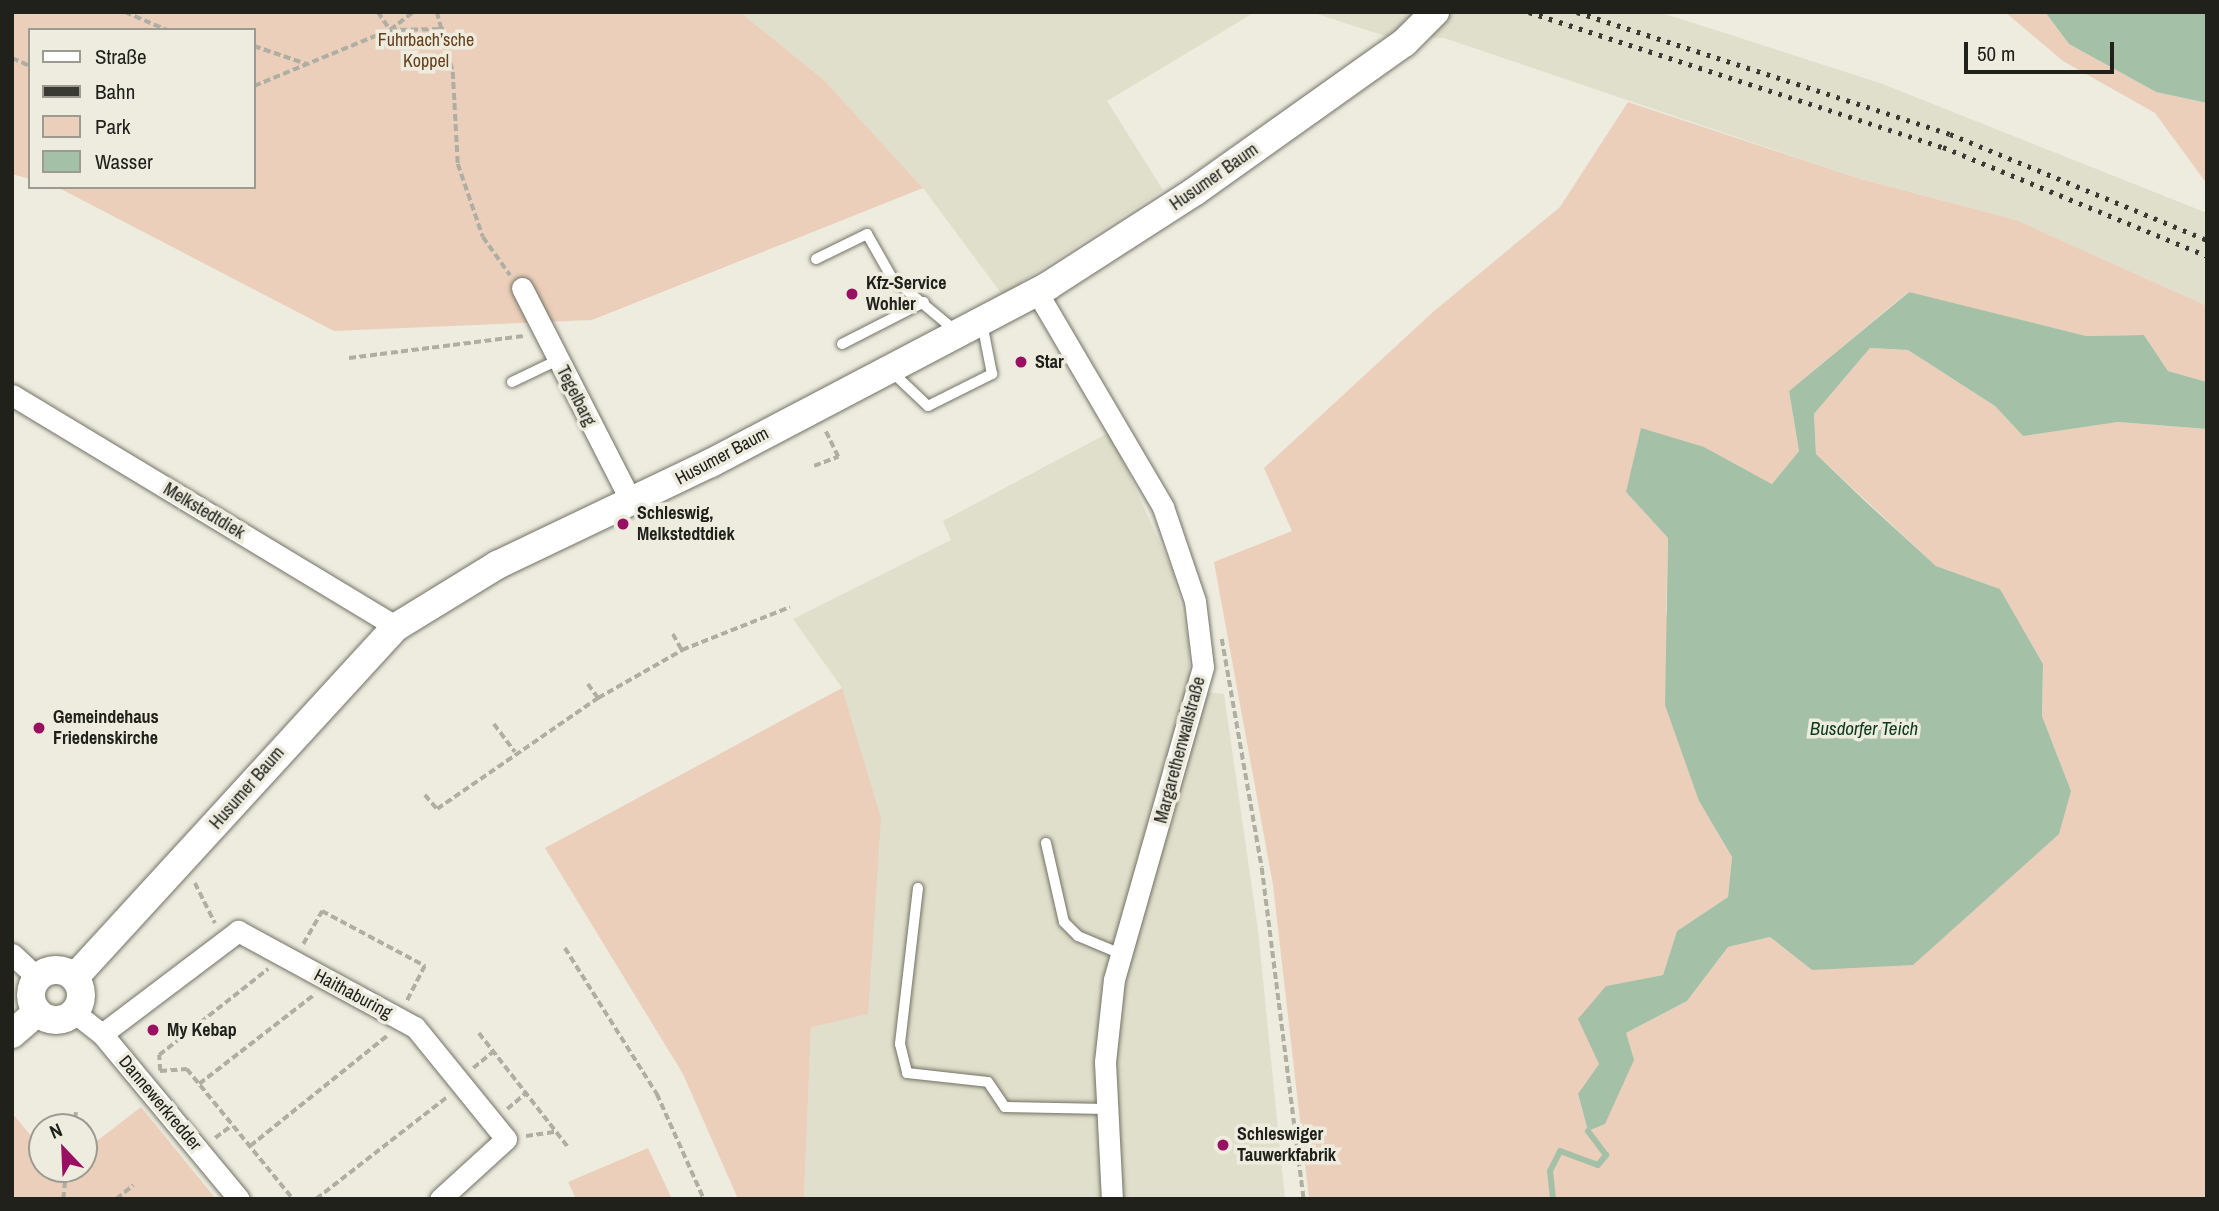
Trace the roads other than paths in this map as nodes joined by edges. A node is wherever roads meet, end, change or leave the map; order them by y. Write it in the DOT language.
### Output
graph roads {
  1 [pos="1436,12"];
  2 [pos="816,259"];
  3 [pos="522,288"];
  4 [pos="1037,292"];
  5 [pos="924,302"];
  6 [pos="970,328"];
  7 [pos="842,344"];
  8 [pos="558,360"];
  9 [pos="889,369"];
  10 [pos="512,382"];
  11 [pos="12,395"];
  12 [pos="632,503"];
  13 [pos="396,627"];
  14 [pos="1046,843"];
  15 [pos="918,887"];
  16 [pos="12,954"];
  17 [pos="1121,954"];
  18 [pos="37,977"];
  19 [pos="75,977"];
  20 [pos="36,1013"];
  21 [pos="75,1013"];
  22 [pos="12,1034"];
  23 [pos="102,1034"];
  24 [pos="1107,1109"];
  25 [pos="452,1195"];
  26 [pos="239,1199"];
  27 [pos="1112,1199"];
  1 -- 4 [label="street, Husumer Baum"];
  2 -- 5 [label="lane"];
  3 -- 8 [label="street, Tegelbarg"];
  4 -- 6 [label="street, Husumer Baum"];
  4 -- 17 [label="street, Margarethenwallstraße"];
  5 -- 6 [label="lane"];
  5 -- 7 [label="lane"];
  6 -- 9 [label="street, Husumer Baum"];
  6 -- 9 [label="lane"];
  8 -- 10 [label="lane"];
  8 -- 12 [label="street, Tegelbarg"];
  9 -- 12 [label="street, Husumer Baum"];
  11 -- 13 [label="street, Melkstedtdiek"];
  12 -- 13 [label="street, Husumer Baum"];
  13 -- 19 [label="street, Husumer Baum"];
  14 -- 17 [label="lane"];
  15 -- 24 [label="lane"];
  16 -- 18 [label="street"];
  17 -- 24 [label="street, Margarethenwallstraße"];
  18 -- 19 [label="street"];
  18 -- 20 [label="street"];
  19 -- 21 [label="street"];
  20 -- 21 [label="street"];
  20 -- 22 [label="street"];
  21 -- 23 [label="street, Dannewerkredder"];
  23 -- 25 [label="street, Haithaburing"];
  23 -- 26 [label="street, Dannewerkredder"];
  24 -- 27 [label="street, Margarethenwallstraße"];
}
